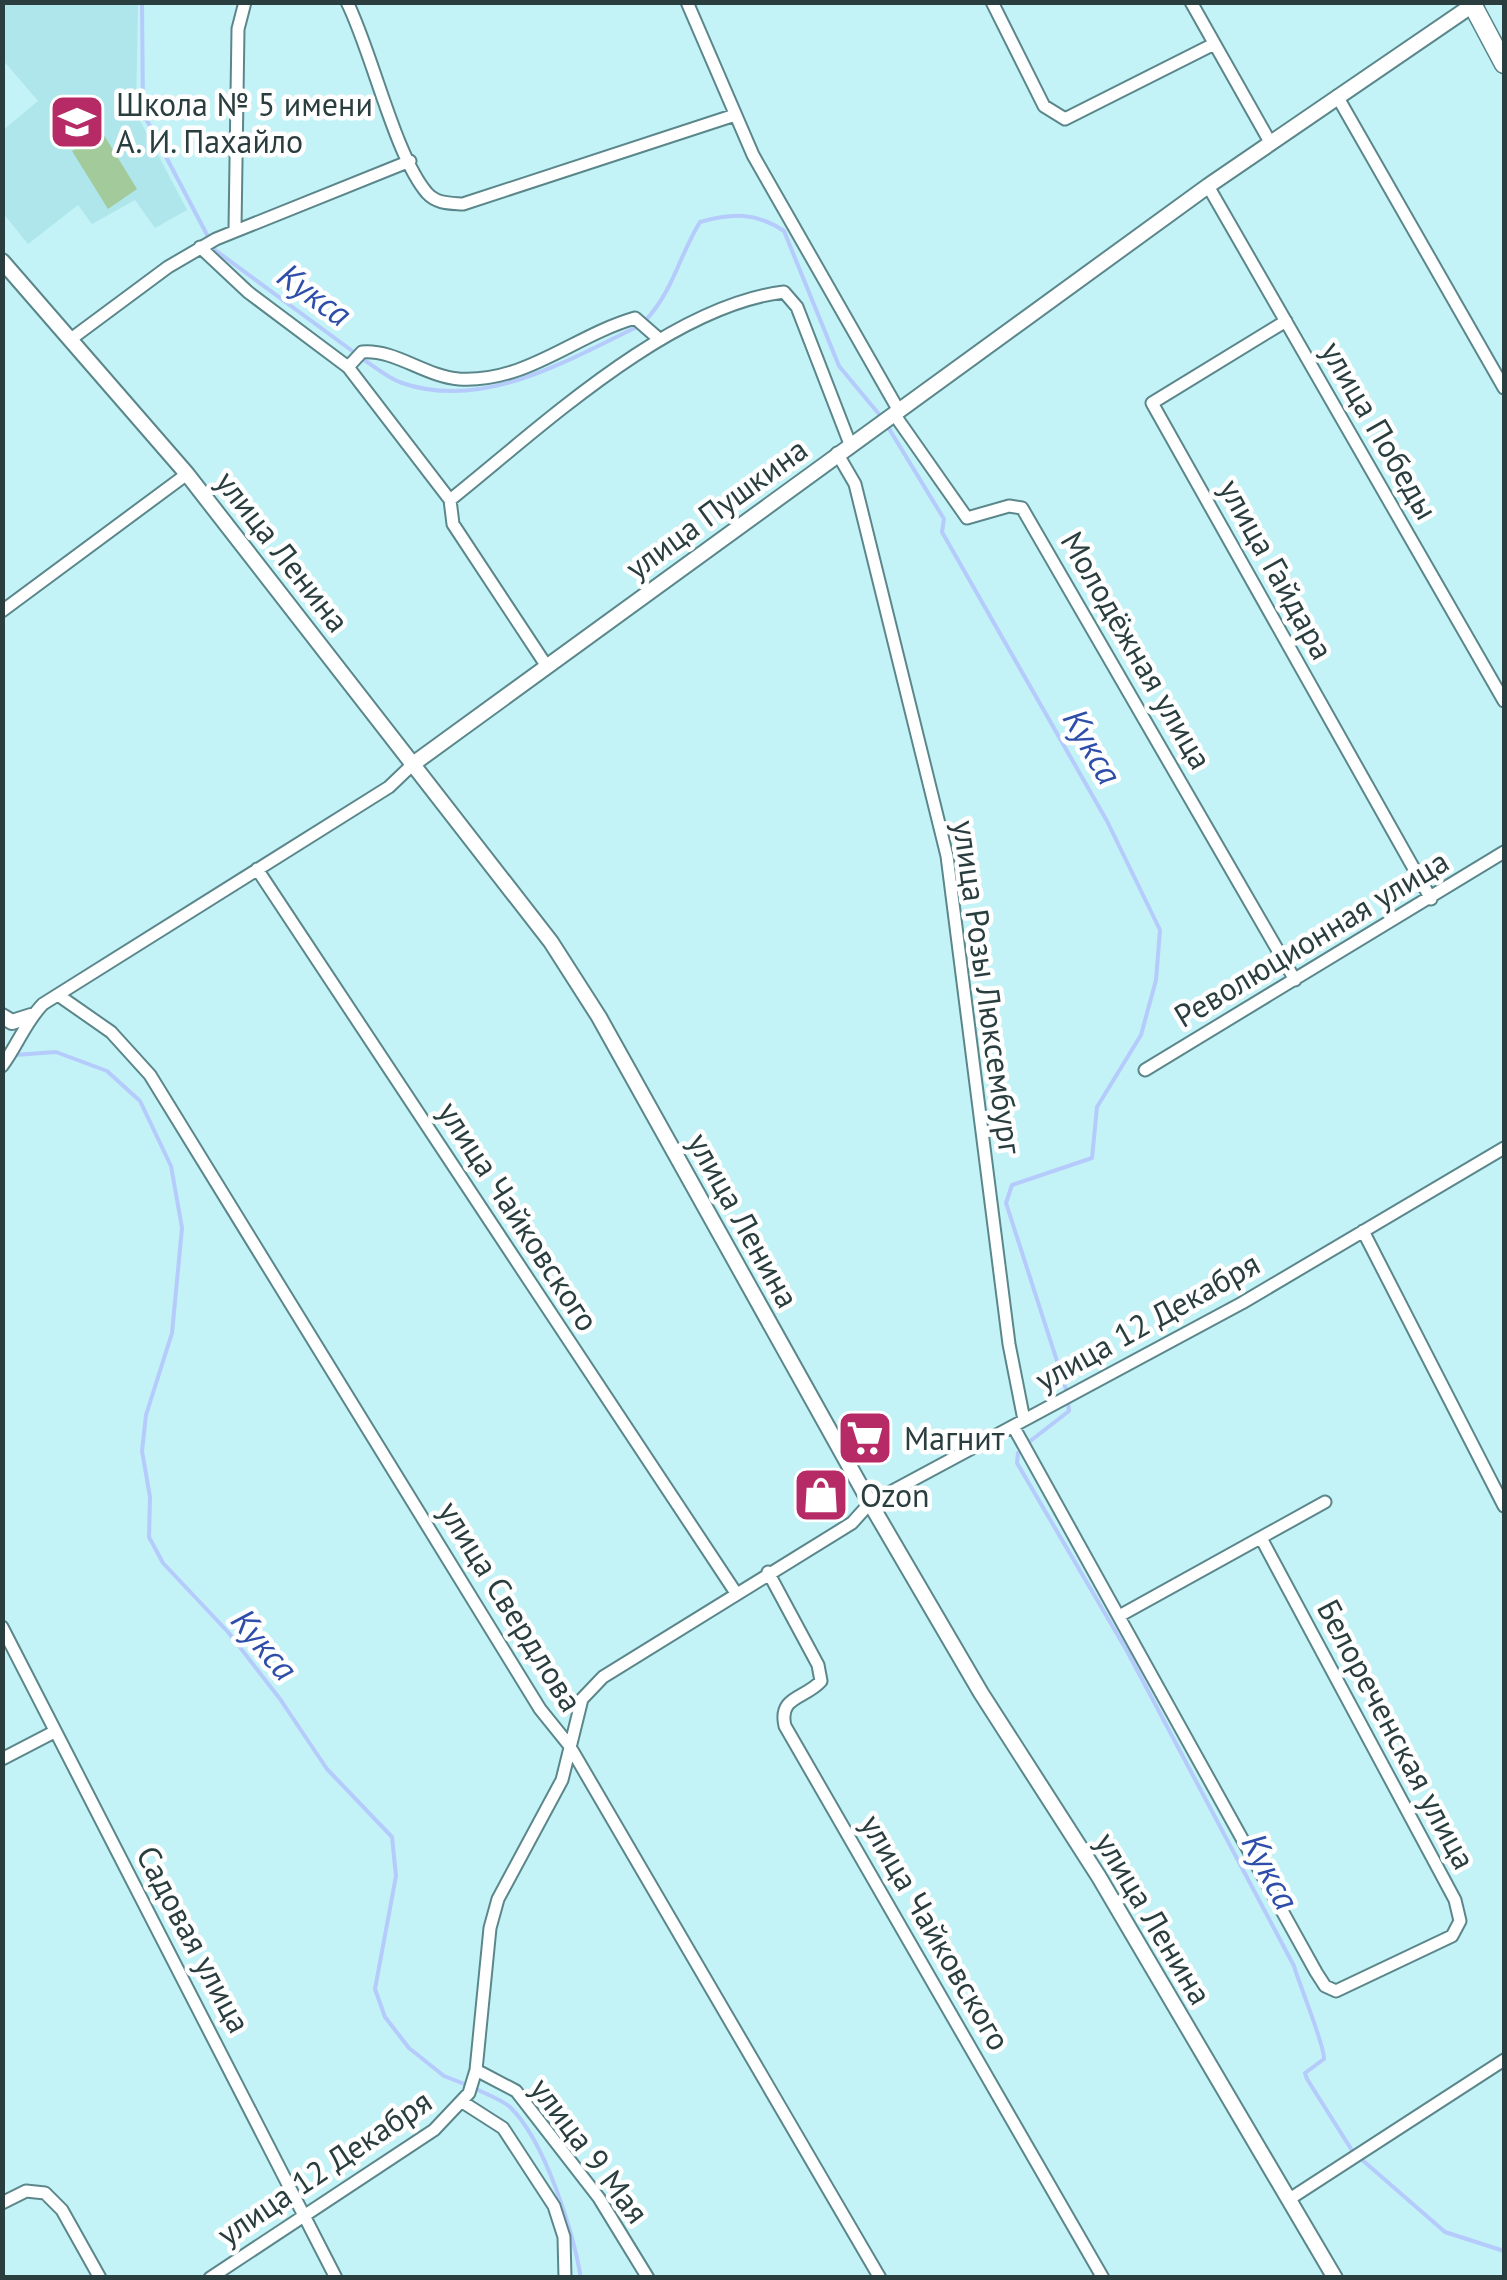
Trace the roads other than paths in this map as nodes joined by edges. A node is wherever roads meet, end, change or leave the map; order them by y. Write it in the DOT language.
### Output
graph roads {
  1 [pos="244,2"];
  2 [pos="348,2"];
  3 [pos="687,2"];
  4 [pos="992,2"];
  5 [pos="1192,2"];
  6 [pos="1473,3"];
  7 [pos="1214,44"];
  8 [pos="1504,64"];
  9 [pos="1336,96"];
  10 [pos="735,116"];
  11 [pos="1270,142"];
  12 [pos="410,161"];
  13 [pos="1208,186"];
  14 [pos="235,228"];
  15 [pos="207,243"];
  16 [pos="2,262"];
  17 [pos="1286,321"];
  18 [pos="71,339"];
  19 [pos="659,339"];
  20 [pos="355,360"];
  21 [pos="1504,388"];
  22 [pos="889,418"];
  23 [pos="844,449"];
  24 [pos="187,474"];
  25 [pos="450,500"];
  26 [pos="2,612"];
  27 [pos="546,665"];
  28 [pos="1504,702"];
  29 [pos="413,764"];
  30 [pos="1504,852"];
  31 [pos="257,869"];
  32 [pos="1431,899"];
  33 [pos="1294,980"];
  34 [pos="58,995"];
  35 [pos="2,1016"];
  36 [pos="31,1016"];
  37 [pos="2,1066"];
  38 [pos="1145,1070"];
  39 [pos="1504,1148"];
  40 [pos="1363,1231"];
  41 [pos="1019,1423"];
  42 [pos="1325,1502"];
  43 [pos="870,1503"];
  44 [pos="1504,1506"];
  45 [pos="1261,1538"];
  46 [pos="768,1572"];
  47 [pos="736,1593"];
  48 [pos="1121,1615"];
  49 [pos="2,1627"];
  50 [pos="54,1732"];
  51 [pos="569,1745"];
  52 [pos="2,1758"];
  53 [pos="1504,2060"];
  54 [pos="475,2074"];
  55 [pos="466,2098"];
  56 [pos="1288,2200"];
  57 [pos="2,2203"];
  58 [pos="306,2214"];
  59 [pos="100,2278"];
  60 [pos="210,2278"];
  61 [pos="336,2278"];
  62 [pos="565,2278"];
  63 [pos="648,2278"];
  64 [pos="880,2278"];
  65 [pos="1103,2278"];
  66 [pos="1336,2278"];
  1 -- 14 [label="street"];
  2 -- 12 [label="street"];
  3 -- 10 [label="street"];
  4 -- 7 [label="street"];
  5 -- 7 [label="street"];
  6 -- 8 [label="main road"];
  6 -- 9 [label="street, улица Пушкина"];
  7 -- 11 [label="street"];
  9 -- 11 [label="street, улица Пушкина"];
  9 -- 21 [label="street"];
  10 -- 12 [label="street"];
  10 -- 22 [label="street"];
  11 -- 13 [label="street, улица Пушкина"];
  12 -- 14 [label="street"];
  13 -- 17 [label="street, улица Победы"];
  13 -- 22 [label="street, улица Пушкина"];
  14 -- 15 [label="street"];
  15 -- 18 [label="street"];
  15 -- 20 [label="street"];
  16 -- 18 [label="street, улица Ленина"];
  17 -- 28 [label="street, улица Победы"];
  17 -- 32 [label="street, улица Гайдара"];
  18 -- 24 [label="street, улица Ленина"];
  19 -- 20 [label="street"];
  19 -- 23 [label="street, улица Розы Люксембург"];
  19 -- 25 [label="street"];
  20 -- 25 [label="street"];
  22 -- 23 [label="street, улица Пушкина"];
  22 -- 33 [label="street, Молодёжная улица"];
  23 -- 27 [label="street, улица Пушкина"];
  23 -- 41 [label="street, улица Розы Люксембург"];
  24 -- 26 [label="street"];
  24 -- 29 [label="street, улица Ленина"];
  25 -- 27 [label="street"];
  27 -- 29 [label="street, улица Пушкина"];
  29 -- 31 [label="street, улица Пушкина"];
  29 -- 43 [label="street, улица Ленина"];
  30 -- 32 [label="street, Революционная улица"];
  31 -- 34 [label="street, улица Пушкина"];
  31 -- 47 [label="street, улица Чайковского"];
  32 -- 33 [label="street, Революционная улица"];
  33 -- 38 [label="street, Революционная улица"];
  34 -- 36 [label="street, улица Пушкина"];
  34 -- 51 [label="street, улица Свердлова"];
  35 -- 36 [label="street"];
  36 -- 37 [label="street"];
  39 -- 40 [label="street, улица 12 Декабря"];
  40 -- 41 [label="street, улица 12 Декабря"];
  40 -- 44 [label="street"];
  41 -- 43 [label="street, улица 12 Декабря"];
  41 -- 48 [label="street, Белореченская улица"];
  42 -- 45 [label="street"];
  43 -- 46 [label="street, улица 12 Декабря"];
  43 -- 56 [label="street, улица Ленина"];
  45 -- 48 [label="street"];
  45 -- 48 [label="street, Белореченская улица"];
  46 -- 47 [label="street, улица 12 Декабря"];
  46 -- 65 [label="street, улица Чайковского"];
  47 -- 51 [label="street, улица 12 Декабря"];
  49 -- 50 [label="street, Садовая улица"];
  50 -- 52 [label="street"];
  50 -- 58 [label="street, Садовая улица"];
  51 -- 54 [label="street, улица 12 Декабря"];
  51 -- 64 [label="street, улица Свердлова"];
  53 -- 56 [label="street"];
  54 -- 55 [label="street, улица 12 Декабря"];
  54 -- 63 [label="street, улица 9 Мая"];
  55 -- 58 [label="street, улица 12 Декабря"];
  55 -- 62 [label="street"];
  56 -- 66 [label="street, улица Ленина"];
  57 -- 59 [label="street"];
  58 -- 60 [label="street, улица 12 Декабря"];
  58 -- 61 [label="street, Садовая улица"];
}
